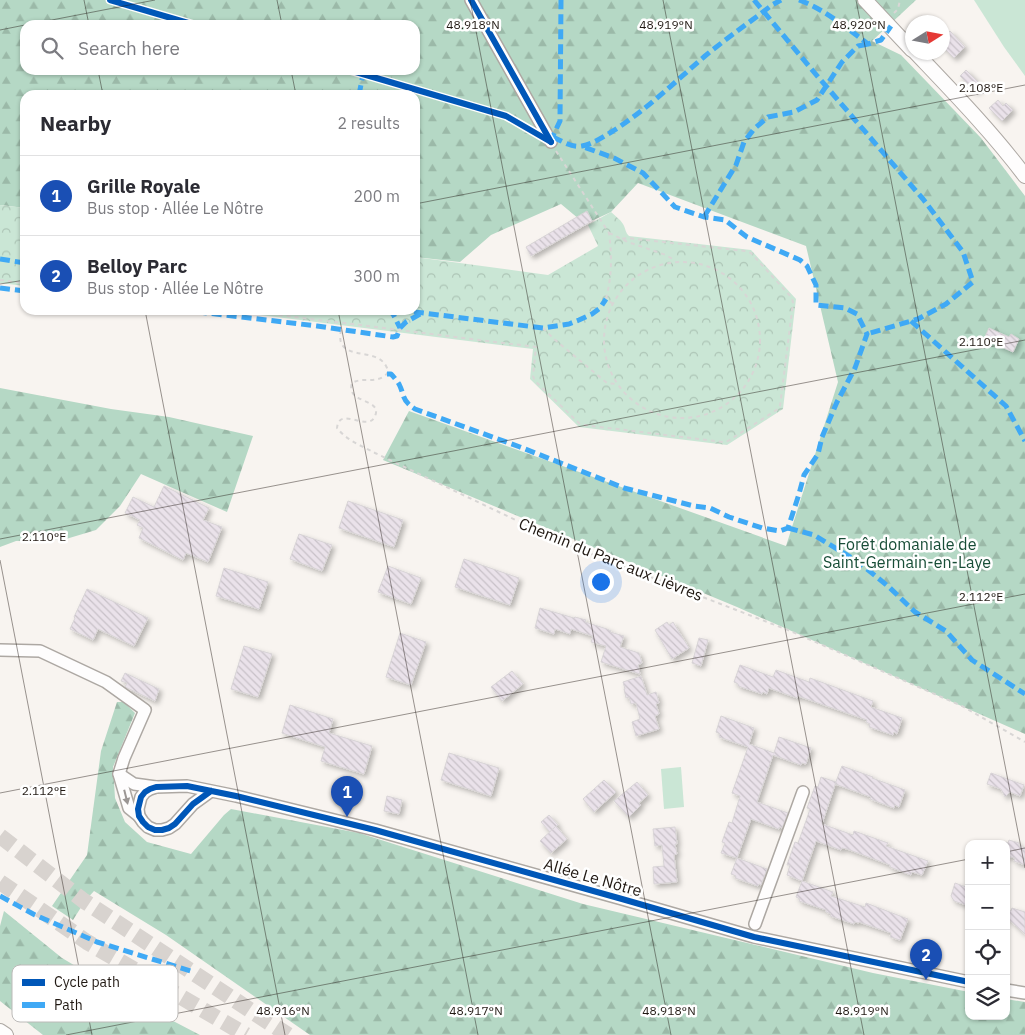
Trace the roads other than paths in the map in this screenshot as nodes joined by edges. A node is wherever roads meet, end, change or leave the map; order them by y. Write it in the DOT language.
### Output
graph roads {
  1 [pos="471,0"];
  2 [pos="865,0"];
  3 [pos="905,43"];
  4 [pos="923,60"];
  5 [pos="551,142"];
  6 [pos="1025,176"];
  7 [pos="0,650"];
  8 [pos="119,774"];
  9 [pos="156,787"];
  10 [pos="211,791"];
  11 [pos="802,792"];
  12 [pos="139,816"];
  13 [pos="755,924"];
  14 [pos="965,981"];
  15 [pos="1010,991"];
  16 [pos="1025,993"];
  17 [pos="0,1031"];
  18 [pos="6,1035"];
  1 -- 5 [label="street"];
  2 -- 3 [label="main road"];
  4 -- 6 [label="main road"];
  7 -- 8 [label="street"];
  8 -- 9 [label="street, Allée Le Nôtre"];
  8 -- 12 [label="street, one-way"];
  9 -- 10 [label="street, Allée Le Nôtre"];
  9 -- 12 [label="street"];
  10 -- 12 [label="street"];
  10 -- 14 [label="street, Allée Le Nôtre"];
  11 -- 13 [label="street"];
  15 -- 16 [label="street"];
  17 -- 18 [label="main road"];
}
